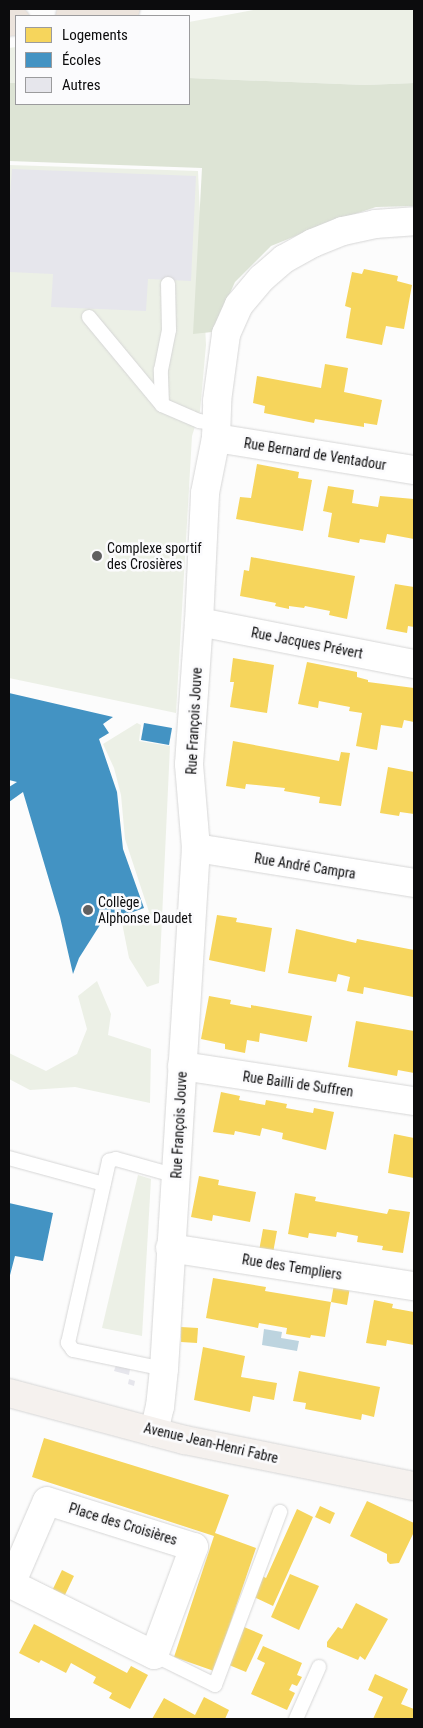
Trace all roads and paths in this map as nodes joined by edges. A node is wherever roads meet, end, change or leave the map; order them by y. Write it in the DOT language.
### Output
graph roads {
  1 [pos="126,9"];
  2 [pos="78,15"];
  3 [pos="414,221"];
  4 [pos="168,284"];
  5 [pos="89,317"];
  6 [pos="162,405"];
  7 [pos="216,431"];
  8 [pos="414,470"];
  9 [pos="200,622"];
  10 [pos="414,664"];
  11 [pos="196,848"];
  12 [pos="414,883"];
  13 [pos="182,1066"];
  14 [pos="414,1101"];
  15 [pos="9,1158"];
  16 [pos="176,1176"];
  17 [pos="104,1184"];
  18 [pos="170,1248"];
  19 [pos="414,1286"];
  20 [pos="164,1369"];
  21 [pos="9,1393"];
  22 [pos="154,1432"];
  23 [pos="414,1486"];
  24 [pos="280,1512"];
  25 [pos="9,1584"];
  26 [pos="154,1655"];
  27 [pos="319,1668"];
  28 [pos="296,1719"];
  1 -- 2 [label="main road"];
  3 -- 7 [label="street, Rue François Jouve"];
  4 -- 6 [label="lane"];
  5 -- 6 [label="lane"];
  6 -- 7 [label="lane"];
  7 -- 8 [label="street, Rue Bernard de Ventadour"];
  7 -- 9 [label="street, Rue François Jouve"];
  9 -- 10 [label="street, Rue Jacques Prévert"];
  9 -- 11 [label="street, Rue François Jouve"];
  11 -- 12 [label="street, Rue André Campra"];
  11 -- 13 [label="street, Rue François Jouve"];
  13 -- 14 [label="street, Rue Bailli de Suffren"];
  13 -- 16 [label="street, Rue François Jouve"];
  15 -- 17 [label="lane"];
  16 -- 17 [label="lane"];
  16 -- 18 [label="street, Rue François Jouve"];
  17 -- 20 [label="lane"];
  18 -- 19 [label="street, Rue des Templiers"];
  18 -- 20 [label="street, Rue François Jouve"];
  20 -- 22 [label="street, Rue François Jouve"];
  21 -- 22 [label="main road, Avenue Jean-Henri Fabre"];
  22 -- 23 [label="main road, Avenue Jean-Henri Fabre"];
  24 -- 26 [label="lane"];
  25 -- 26 [label="street, Place des Croisières"];
  25 -- 26 [label="street, Place des Croisières"];
  27 -- 28 [label="lane"];
}
